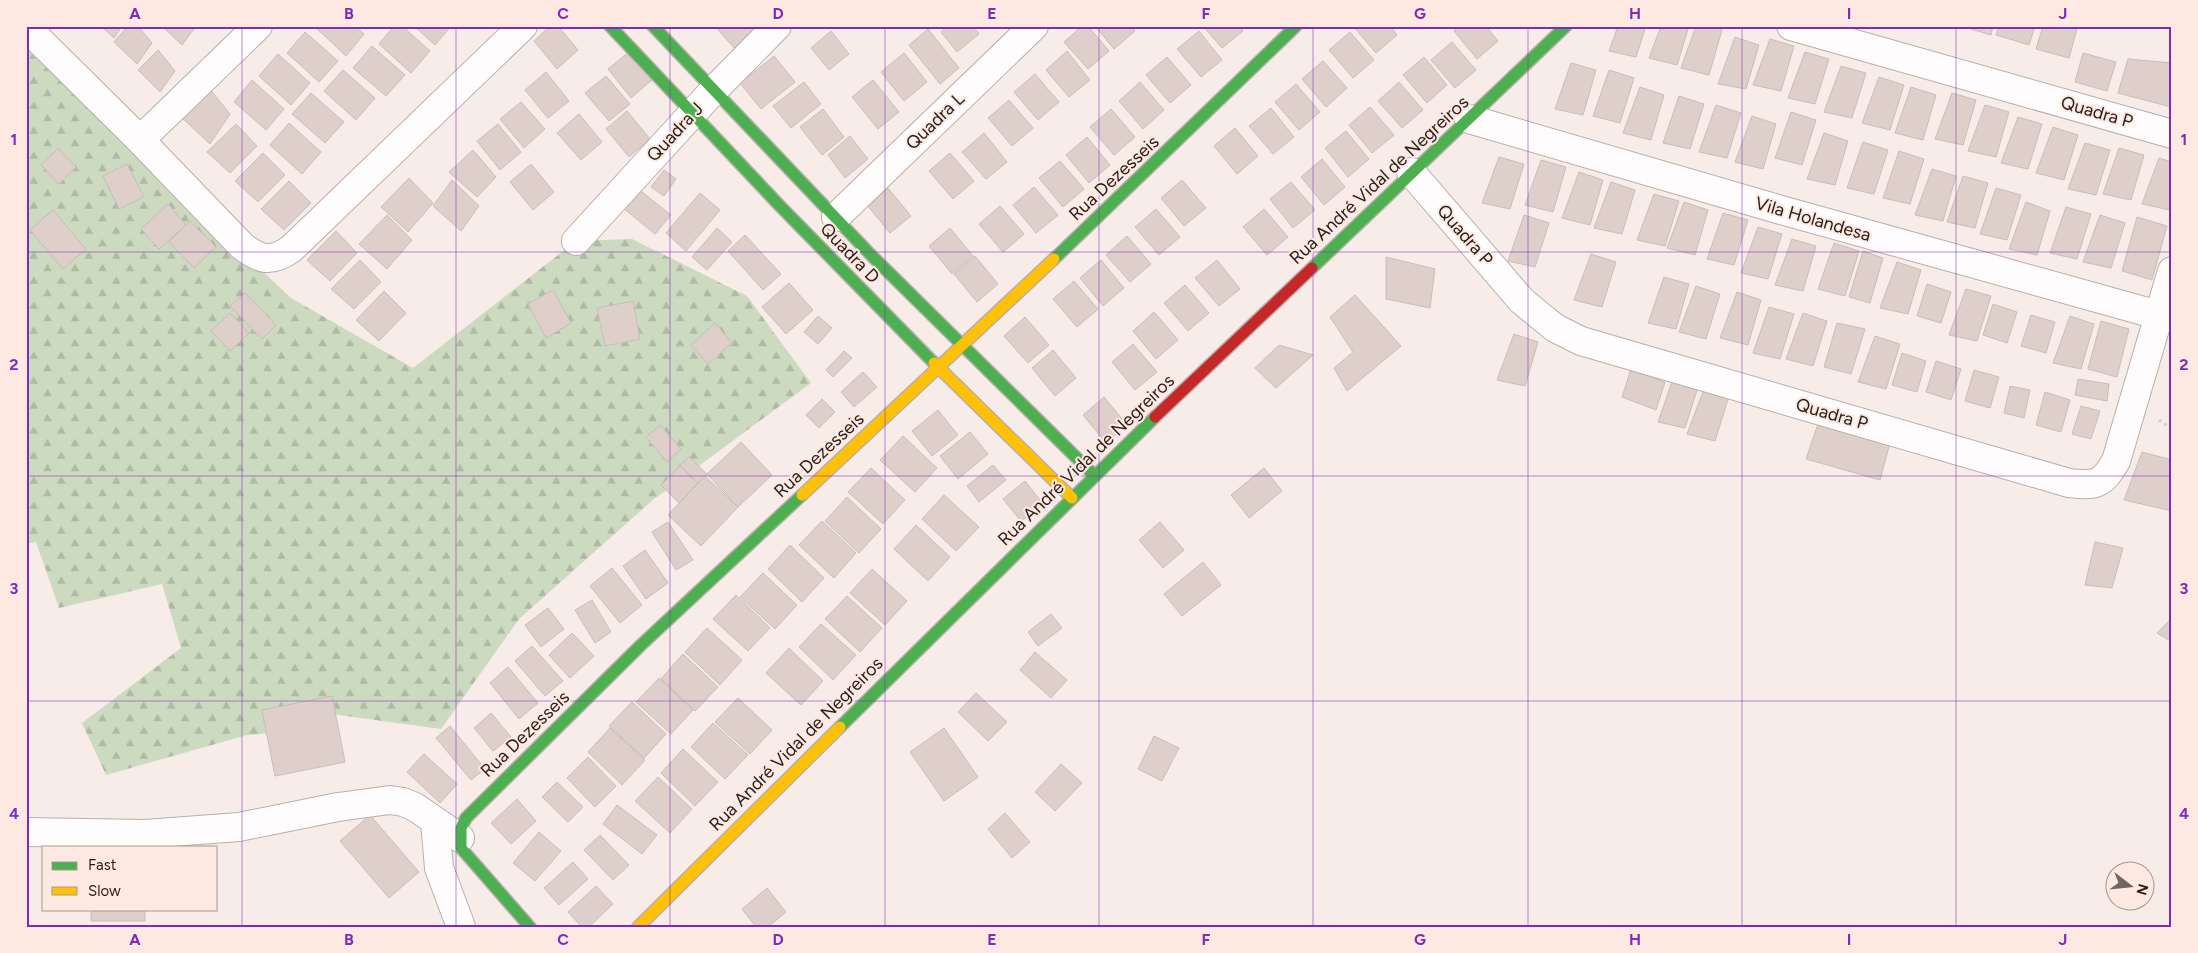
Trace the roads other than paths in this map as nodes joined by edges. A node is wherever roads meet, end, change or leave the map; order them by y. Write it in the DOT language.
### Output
graph roads {
  1 [pos="258,26"];
  2 [pos="523,26"];
  3 [pos="610,26"];
  4 [pos="653,26"];
  5 [pos="777,26"];
  6 [pos="1034,26"];
  7 [pos="1296,26"];
  8 [pos="1566,26"];
  9 [pos="1791,26"];
  10 [pos="26,27"];
  11 [pos="713,91"];
  12 [pos="691,115"];
  13 [pos="1469,119"];
  14 [pos="2172,134"];
  15 [pos="140,140"];
  16 [pos="1411,172"];
  17 [pos="836,217"];
  18 [pos="576,240"];
  19 [pos="2172,271"];
  20 [pos="2158,315"];
  21 [pos="962,346"];
  22 [pos="938,368"];
  23 [pos="1094,475"];
  24 [pos="1072,498"];
  25 [pos="435,822"];
  26 [pos="26,832"];
  27 [pos="460,838"];
  28 [pos="461,927"];
  29 [pos="530,927"];
  30 [pos="638,927"];
  1 -- 15 [label="street"];
  2 -- 15 [label="street"];
  3 -- 12 [label="street, Quadra D"];
  4 -- 11 [label="street, Quadra D"];
  5 -- 11 [label="street, Quadra J"];
  6 -- 17 [label="street, Quadra L"];
  7 -- 21 [label="street, Rua Dezesseis"];
  8 -- 13 [label="street, Rua André Vidal de Negreiros"];
  9 -- 14 [label="street, Quadra P"];
  10 -- 15 [label="street"];
  11 -- 12 [label="street, Quadra J"];
  11 -- 17 [label="street, Quadra D"];
  12 -- 18 [label="street, Quadra J"];
  12 -- 22 [label="street, Quadra D"];
  13 -- 16 [label="street, Rua André Vidal de Negreiros"];
  13 -- 20 [label="street, Vila Holandesa"];
  16 -- 20 [label="street, Quadra P"];
  16 -- 23 [label="street, Rua André Vidal de Negreiros"];
  17 -- 21 [label="street, Quadra D"];
  19 -- 20 [label="street, Quadra P"];
  21 -- 22 [label="street, Rua Dezesseis"];
  21 -- 23 [label="street, Quadra D"];
  22 -- 24 [label="street, Quadra D"];
  22 -- 27 [label="street, Rua Dezesseis"];
  23 -- 24 [label="street, Rua André Vidal de Negreiros"];
  24 -- 30 [label="street, Rua André Vidal de Negreiros"];
  25 -- 26 [label="street"];
  25 -- 27 [label="street"];
  25 -- 28 [label="street"];
  27 -- 29 [label="street"];
}
